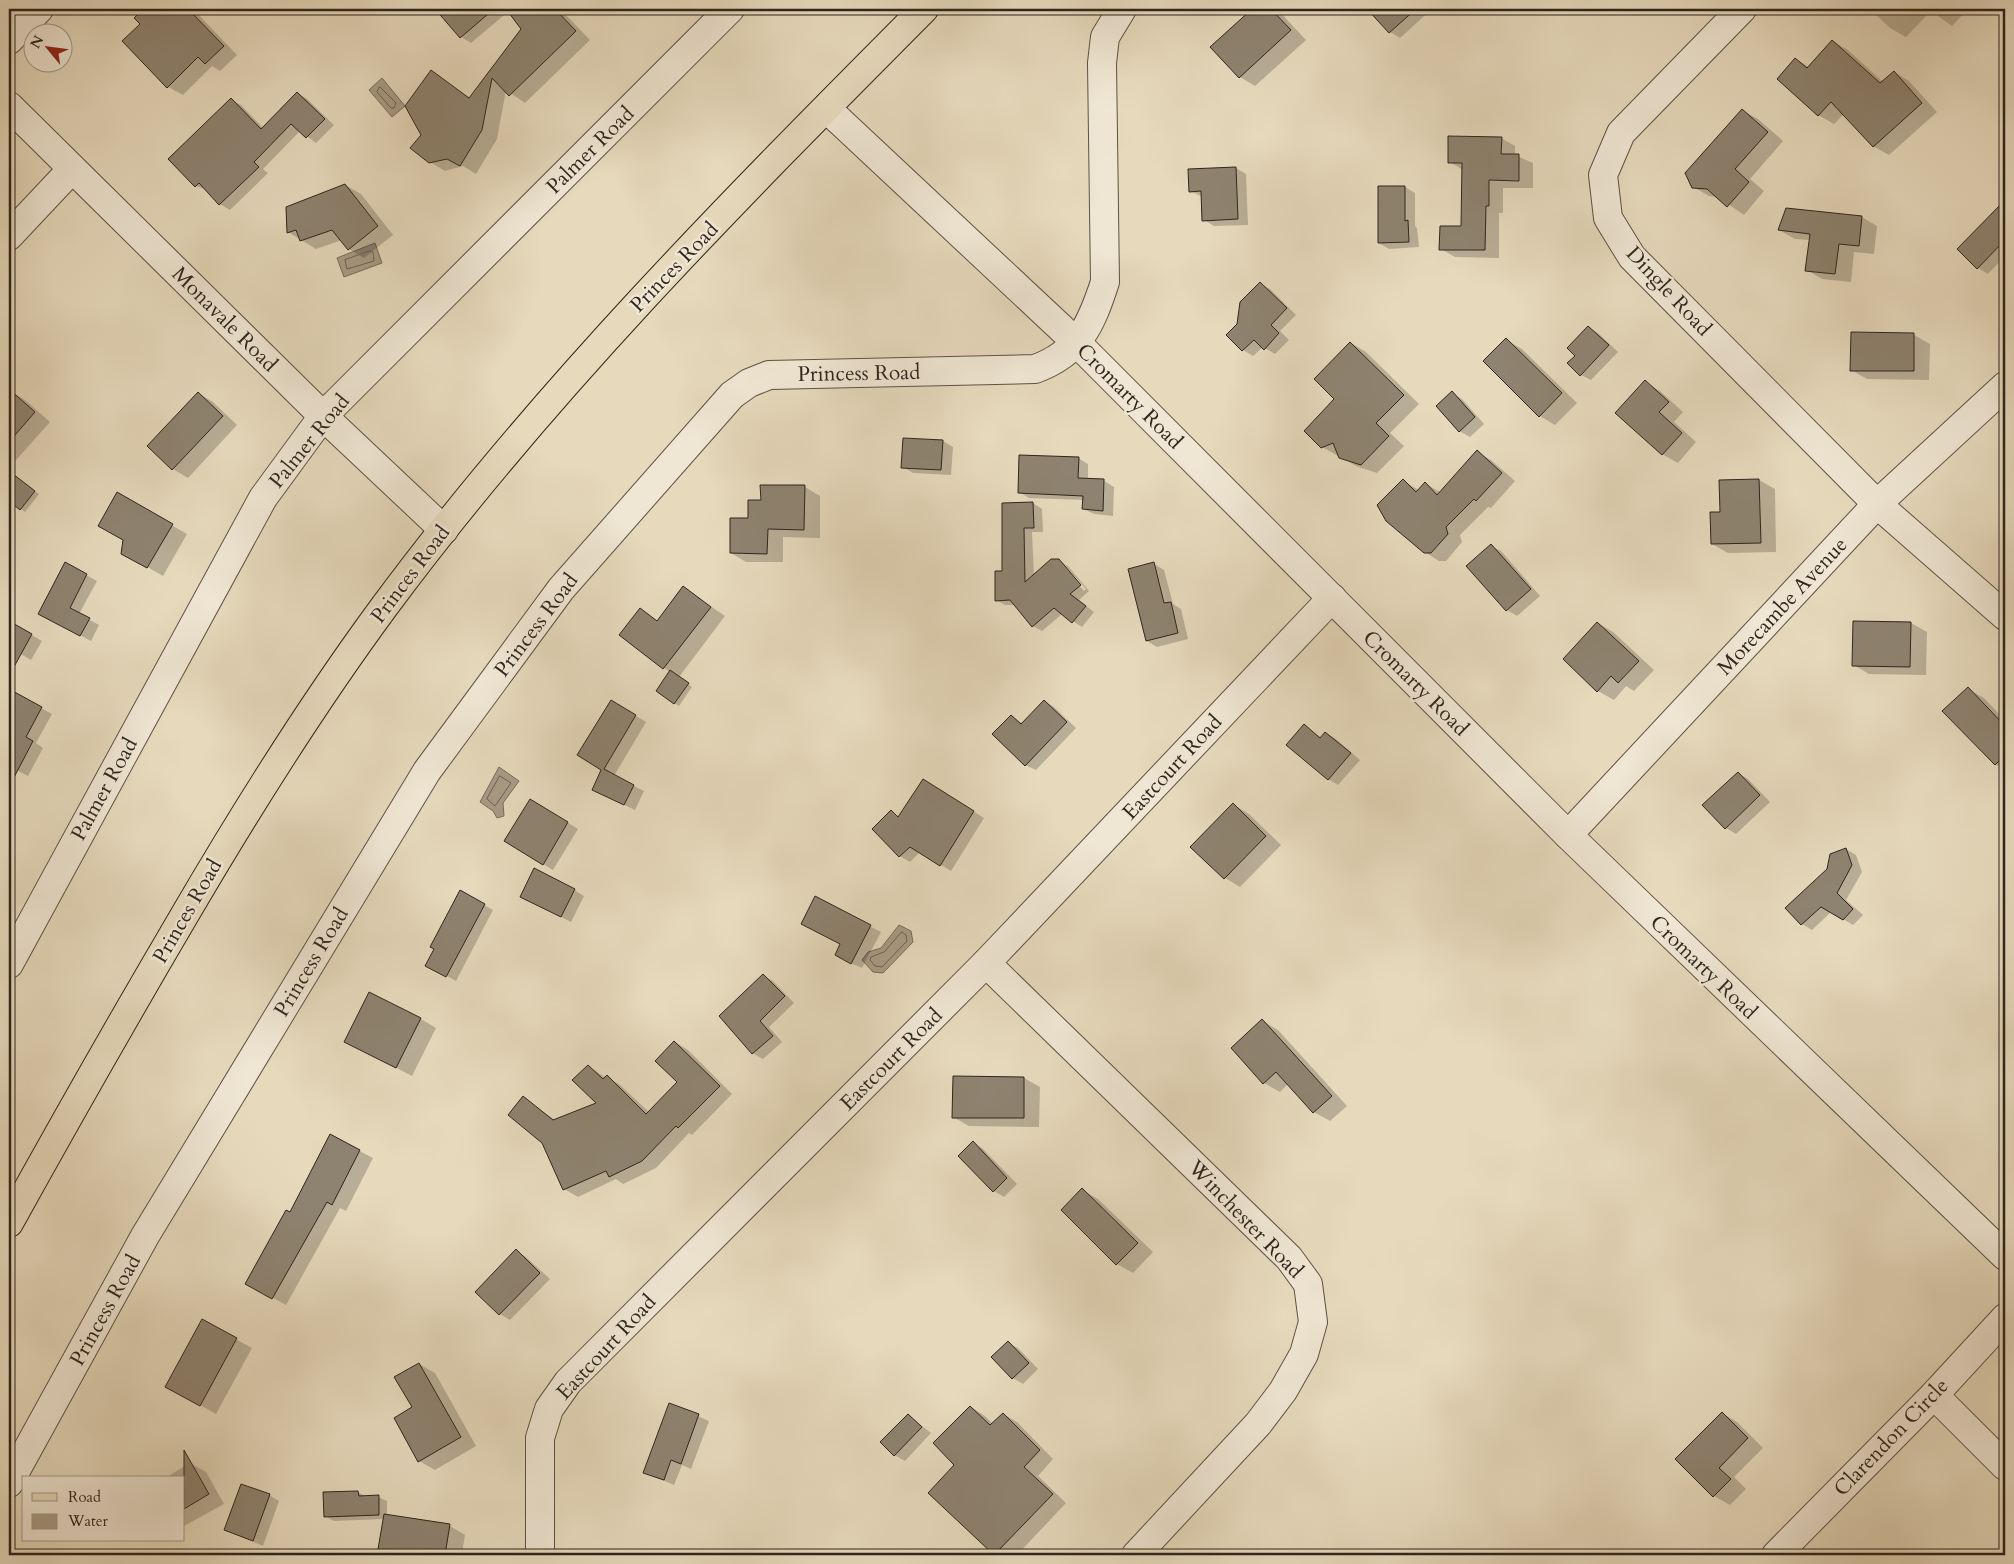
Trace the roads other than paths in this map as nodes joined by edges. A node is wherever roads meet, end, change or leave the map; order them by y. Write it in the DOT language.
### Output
graph roads {
  1 [pos="39,9"];
  2 [pos="730,9"];
  3 [pos="924,9"];
  4 [pos="1122,9"];
  5 [pos="1742,9"];
  6 [pos="9,40"];
  7 [pos="9,106"];
  8 [pos="827,109"];
  9 [pos="72,169"];
  10 [pos="9,236"];
  11 [pos="1077,343"];
  12 [pos="2005,386"];
  13 [pos="323,416"];
  14 [pos="1877,504"];
  15 [pos="444,530"];
  16 [pos="1332,598"];
  17 [pos="2005,616"];
  18 [pos="1568,836"];
  19 [pos="986,963"];
  20 [pos="9,964"];
  21 [pos="9,1223"];
  22 [pos="2005,1256"];
  23 [pos="2005,1318"];
  24 [pos="1934,1395"];
  25 [pos="2005,1466"];
  26 [pos="9,1483"];
  27 [pos="540,1555"];
  28 [pos="1136,1555"];
  29 [pos="1776,1555"];
  1 -- 6 [label="street"];
  2 -- 13 [label="street, Palmer Road"];
  3 -- 8 [label="main road, Princes Road"];
  4 -- 11 [label="street, Princess Road"];
  5 -- 14 [label="street, Dingle Road"];
  7 -- 9 [label="street, Monavale Road"];
  8 -- 11 [label="street, Cromarty Road"];
  8 -- 15 [label="main road, Princes Road"];
  9 -- 10 [label="street"];
  9 -- 13 [label="street, Monavale Road"];
  11 -- 16 [label="street, Cromarty Road"];
  11 -- 26 [label="street, Princess Road"];
  12 -- 14 [label="street, Morecambe Avenue"];
  13 -- 15 [label="street, Monavale Road"];
  13 -- 20 [label="street, Palmer Road"];
  14 -- 17 [label="street, Dingle Road"];
  14 -- 18 [label="street, Morecambe Avenue"];
  15 -- 21 [label="main road, Princes Road"];
  16 -- 18 [label="street, Cromarty Road"];
  16 -- 19 [label="street, Eastcourt Road"];
  18 -- 22 [label="street, Cromarty Road"];
  19 -- 27 [label="street, Eastcourt Road"];
  19 -- 28 [label="street, Winchester Road"];
  23 -- 24 [label="street, Clarendon Circle"];
  24 -- 25 [label="street"];
  24 -- 29 [label="street, Clarendon Circle"];
}
